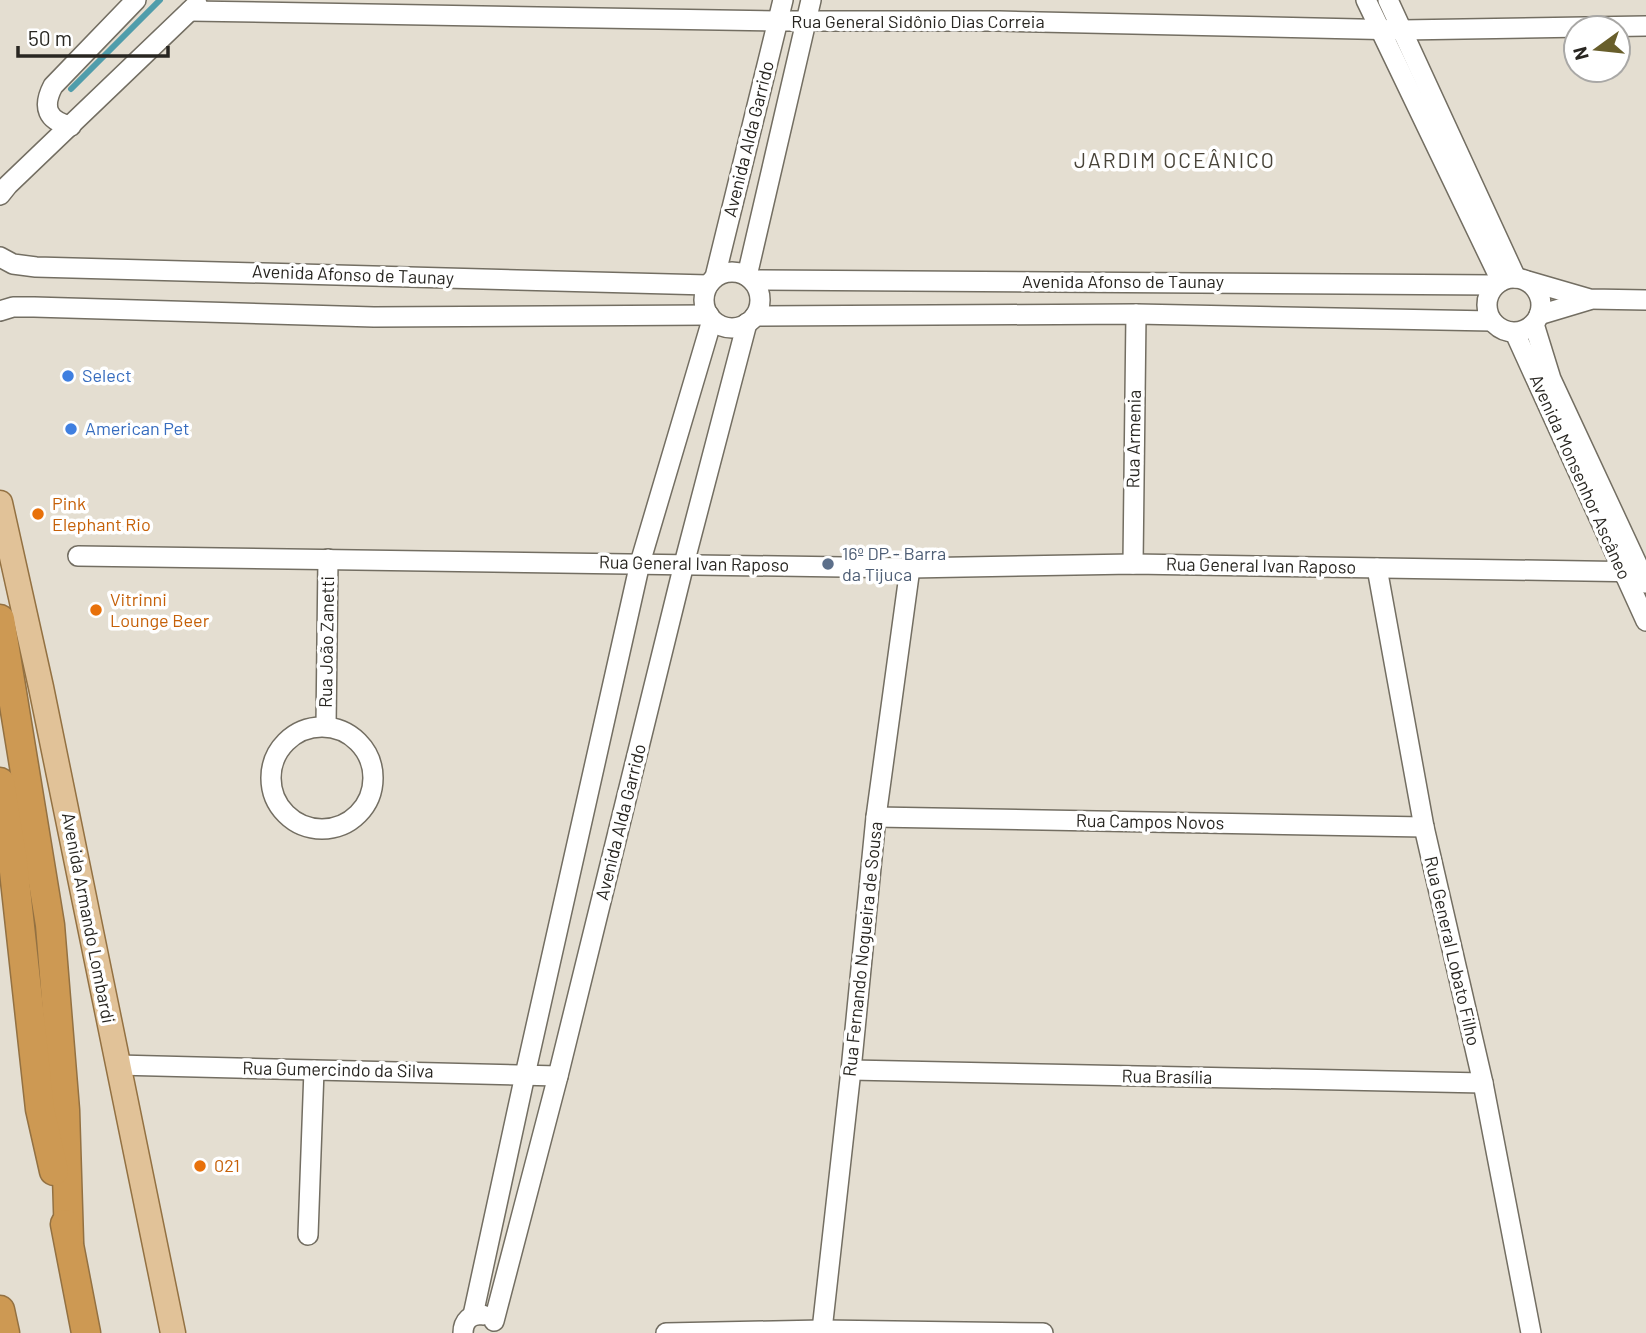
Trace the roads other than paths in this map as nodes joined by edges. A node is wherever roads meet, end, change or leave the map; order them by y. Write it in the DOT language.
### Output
graph roads {
  1 [pos="136,0"];
  2 [pos="783,0"];
  3 [pos="811,0"];
  4 [pos="1366,0"];
  5 [pos="1388,0"];
  6 [pos="195,6"];
  7 [pos="778,21"];
  8 [pos="806,22"];
  9 [pos="1646,26"];
  10 [pos="1380,29"];
  11 [pos="1402,30"];
  12 [pos="71,126"];
  13 [pos="0,195"];
  14 [pos="0,257"];
  15 [pos="749,278"];
  16 [pos="712,281"];
  17 [pos="1510,281"];
  18 [pos="1590,299"];
  19 [pos="1646,300"];
  20 [pos="0,311"];
  21 [pos="1136,314"];
  22 [pos="711,317"];
  23 [pos="1536,319"];
  24 [pos="751,320"];
  25 [pos="1492,321"];
  26 [pos="1515,333"];
  27 [pos="0,503"];
  28 [pos="78,556"];
  29 [pos="328,559"];
  30 [pos="640,564"];
  31 [pos="684,564"];
  32 [pos="1133,564"];
  33 [pos="909,568"];
  34 [pos="1377,568"];
  35 [pos="1639,575"];
  36 [pos="0,620"];
  37 [pos="1646,621"];
  38 [pos="326,726"];
  39 [pos="0,782"];
  40 [pos="876,817"];
  41 [pos="1424,827"];
  42 [pos="117,1065"];
  43 [pos="314,1070"];
  44 [pos="851,1070"];
  45 [pos="525,1074"];
  46 [pos="558,1076"];
  47 [pos="1483,1083"];
  48 [pos="308,1235"];
  49 [pos="69,1241"];
  50 [pos="0,1310"];
  51 [pos="473,1315"];
  52 [pos="496,1327"];
  53 [pos="822,1330"];
  54 [pos="5,1333"];
  55 [pos="86,1333"];
  56 [pos="173,1333"];
  57 [pos="463,1333"];
  58 [pos="666,1333"];
  59 [pos="1043,1333"];
  60 [pos="1531,1333"];
  1 -- 12 [label="street"];
  2 -- 7 [label="street, Avenida Alda Garrido"];
  3 -- 8 [label="street, Avenida Alda Garrido"];
  4 -- 10 [label="street"];
  5 -- 11 [label="street"];
  6 -- 7 [label="street, Rua General Sidônio Dias Correia"];
  6 -- 12 [label="street"];
  7 -- 8 [label="street, Rua General Sidônio Dias Correia"];
  7 -- 16 [label="street, Avenida Alda Garrido"];
  8 -- 10 [label="street, Rua General Sidônio Dias Correia"];
  8 -- 15 [label="street, Avenida Alda Garrido"];
  9 -- 11 [label="street, Rua General Sidônio Dias Correia"];
  10 -- 11 [label="street, Rua General Sidônio Dias Correia"];
  10 -- 17 [label="street"];
  11 -- 17 [label="street"];
  12 -- 13 [label="street"];
  14 -- 16 [label="street, Avenida Afonso de Taunay"];
  15 -- 16 [label="street"];
  15 -- 17 [label="street, Avenida Afonso de Taunay"];
  15 -- 24 [label="street"];
  16 -- 22 [label="street"];
  17 -- 18 [label="street, Avenida Afonso de Taunay"];
  17 -- 23 [label="street"];
  17 -- 25 [label="street"];
  18 -- 19 [label="street, Avenida Afonso de Taunay"];
  18 -- 23 [label="street, Avenida Afonso de Taunay"];
  20 -- 22 [label="street"];
  21 -- 24 [label="street, Avenida Afonso de Taunay"];
  21 -- 25 [label="street, Avenida Afonso de Taunay"];
  21 -- 32 [label="street, Rua Armenia"];
  22 -- 24 [label="street"];
  22 -- 30 [label="street, Avenida Alda Garrido"];
  23 -- 26 [label="street"];
  23 -- 35 [label="street, Avenida Monsenhor Ascâneo"];
  24 -- 31 [label="street, Avenida Alda Garrido"];
  25 -- 26 [label="street"];
  26 -- 35 [label="street, Avenida Monsenhor Ascâneo"];
  27 -- 42 [label="main road, Avenida Armando Lombardi"];
  28 -- 29 [label="street, Rua General Ivan Raposo"];
  29 -- 30 [label="street, Rua General Ivan Raposo"];
  29 -- 38 [label="street, Rua João Zanetti"];
  30 -- 31 [label="street, Rua General Ivan Raposo"];
  30 -- 45 [label="street, Avenida Alda Garrido"];
  31 -- 33 [label="street, Rua General Ivan Raposo"];
  31 -- 46 [label="street, Avenida Alda Garrido"];
  32 -- 33 [label="street, Rua General Ivan Raposo"];
  32 -- 34 [label="street, Rua General Ivan Raposo"];
  33 -- 40 [label="street, Rua Fernando Nogueira de Sousa"];
  34 -- 35 [label="street, Rua General Ivan Raposo"];
  34 -- 41 [label="street, Rua General Lobato Filho"];
  35 -- 37 [label="street, Avenida Monsenhor Ascâneo"];
  36 -- 49 [label="highway"];
  38 -- 38 [label="street, Rua João Zanetti"];
  39 -- 49 [label="highway"];
  40 -- 41 [label="street, Rua Campos Novos"];
  40 -- 44 [label="street, Rua Fernando Nogueira de Sousa"];
  41 -- 47 [label="street, Rua General Lobato Filho"];
  42 -- 43 [label="street, Rua Gumercindo da Silva"];
  42 -- 56 [label="main road, Avenida Armando Lombardi"];
  43 -- 45 [label="street, Rua Gumercindo da Silva"];
  43 -- 48 [label="street"];
  44 -- 47 [label="street, Rua Brasília"];
  44 -- 53 [label="street, Rua Fernando Nogueira de Sousa"];
  45 -- 46 [label="street, Rua Gumercindo da Silva"];
  45 -- 51 [label="street, Avenida Alda Garrido"];
  46 -- 52 [label="street, Avenida Alda Garrido"];
  47 -- 60 [label="street, Rua General Lobato Filho"];
  49 -- 55 [label="highway"];
  50 -- 54 [label="highway"];
  51 -- 52 [label="street"];
  51 -- 57 [label="street, Avenida Alda Garrido"];
  53 -- 58 [label="street"];
  53 -- 59 [label="street"];
}
